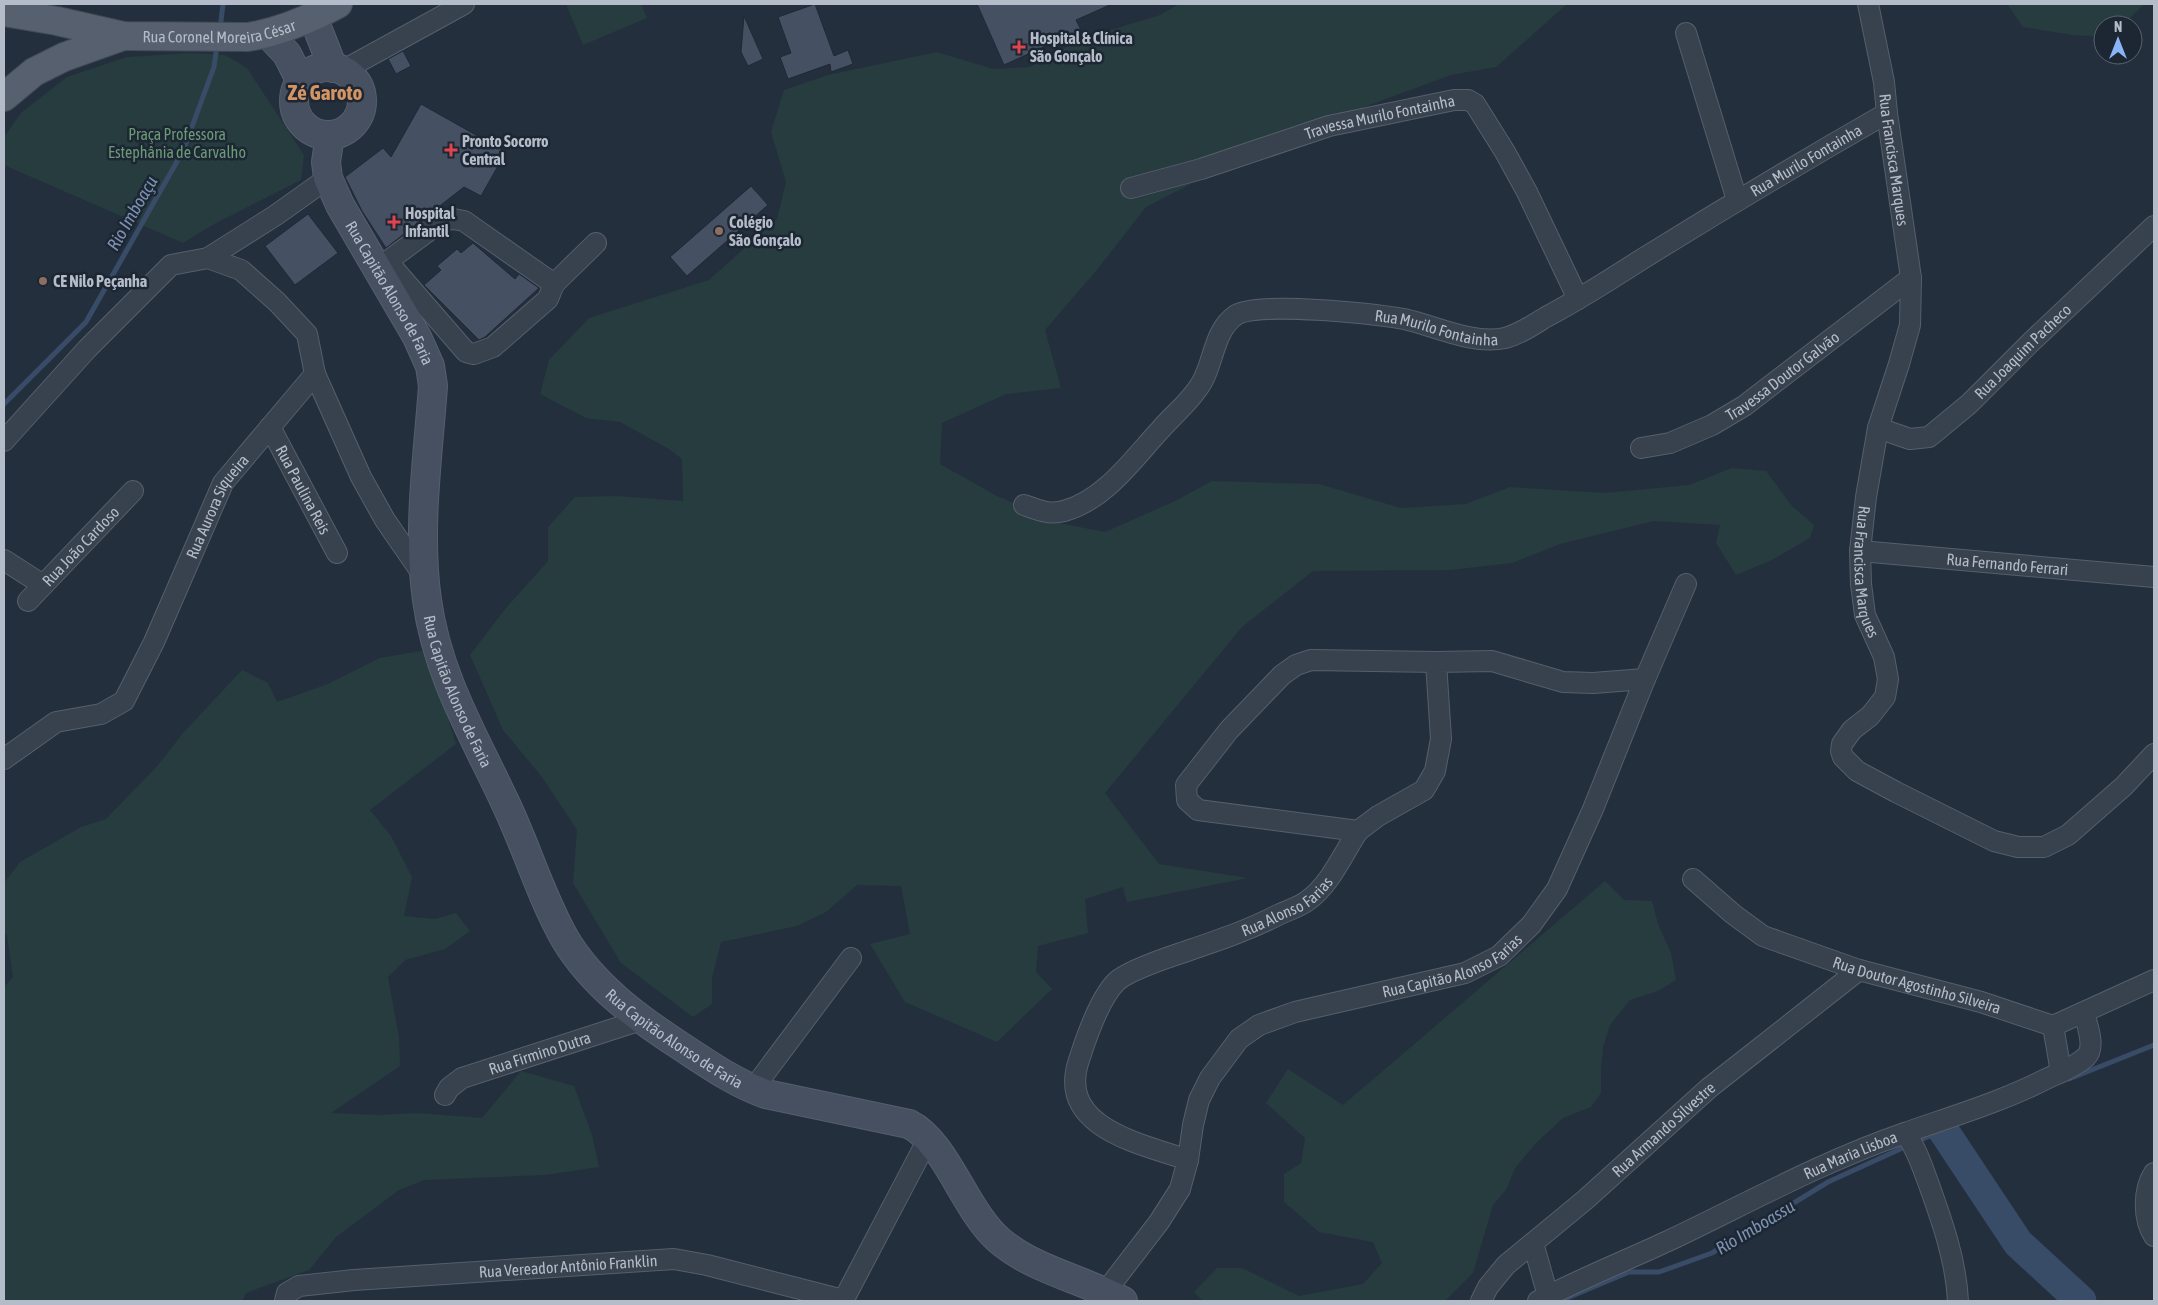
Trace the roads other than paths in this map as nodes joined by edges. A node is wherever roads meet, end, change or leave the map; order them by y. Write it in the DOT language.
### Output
graph roads {
  1 [pos="338,4"];
  2 [pos="464,4"];
  3 [pos="1868,4"];
  4 [pos="4,12"];
  5 [pos="313,18"];
  6 [pos="1686,33"];
  7 [pos="268,34"];
  8 [pos="123,36"];
  9 [pos="338,69"];
  10 [pos="300,80"];
  11 [pos="4,97"];
  12 [pos="1887,113"];
  13 [pos="330,135"];
  14 [pos="328,178"];
  15 [pos="1131,188"];
  16 [pos="1737,200"];
  17 [pos="2154,226"];
  18 [pos="596,244"];
  19 [pos="208,258"];
  20 [pos="383,266"];
  21 [pos="1912,278"];
  22 [pos="554,284"];
  23 [pos="1578,299"];
  24 [pos="315,374"];
  25 [pos="270,427"];
  26 [pos="1878,428"];
  27 [pos="4,441"];
  28 [pos="1641,448"];
  29 [pos="133,492"];
  30 [pos="1024,505"];
  31 [pos="1860,551"];
  32 [pos="337,553"];
  33 [pos="4,560"];
  34 [pos="423,575"];
  35 [pos="2154,577"];
  36 [pos="43,584"];
  37 [pos="1686,584"];
  38 [pos="28,601"];
  39 [pos="1436,662"];
  40 [pos="1645,679"];
  41 [pos="11,754"];
  42 [pos="2154,754"];
  43 [pos="1358,831"];
  44 [pos="1693,879"];
  45 [pos="852,958"];
  46 [pos="1859,970"];
  47 [pos="2154,980"];
  48 [pos="2084,1013"];
  49 [pos="641,1020"];
  50 [pos="2053,1026"];
  51 [pos="2061,1072"];
  52 [pos="753,1089"];
  53 [pos="445,1094"];
  54 [pos="928,1139"];
  55 [pos="1912,1145"];
  56 [pos="1188,1160"];
  57 [pos="2154,1173"];
  58 [pos="2154,1236"];
  59 [pos="1533,1243"];
  60 [pos="288,1295"];
  61 [pos="1114,1296"];
  62 [pos="1543,1298"];
  63 [pos="843,1301"];
  64 [pos="1481,1301"];
  65 [pos="1958,1301"];
  1 -- 5 [label="main road, Rua Coronel Moreira César"];
  2 -- 9 [label="street"];
  3 -- 12 [label="street, Rua Francisca Marques"];
  4 -- 8 [label="main road"];
  5 -- 7 [label="main road, Rua Coronel Moreira César"];
  5 -- 9 [label="street"];
  6 -- 16 [label="street"];
  7 -- 8 [label="main road, Rua Coronel Moreira César"];
  7 -- 10 [label="street"];
  8 -- 11 [label="main road"];
  9 -- 10 [label="street"];
  9 -- 13 [label="street"];
  10 -- 13 [label="street"];
  12 -- 16 [label="street, Rua Murilo Fontainha"];
  12 -- 21 [label="street, Rua Francisca Marques"];
  13 -- 14 [label="street, Rua Capitão Alonso de Faria"];
  14 -- 19 [label="street"];
  14 -- 20 [label="street, Rua Capitão Alonso de Faria"];
  15 -- 23 [label="street, Travessa Murilo Fontainha"];
  16 -- 23 [label="street, Rua Murilo Fontainha"];
  17 -- 26 [label="street, Rua Joaquim Pacheco"];
  18 -- 22 [label="street"];
  19 -- 24 [label="street"];
  19 -- 27 [label="street"];
  20 -- 22 [label="street"];
  20 -- 22 [label="street"];
  20 -- 34 [label="street, Rua Capitão Alonso de Faria"];
  21 -- 26 [label="street, Rua Francisca Marques"];
  21 -- 28 [label="street, Travessa Doutor Galvão"];
  23 -- 30 [label="street, Rua Murilo Fontainha"];
  24 -- 25 [label="street, Rua Aurora Siqueira"];
  24 -- 34 [label="street, Rua Capitão Alonso de Faria"];
  25 -- 32 [label="street, Rua Paulina Reis"];
  25 -- 41 [label="street, Rua Aurora Siqueira"];
  26 -- 31 [label="street, Rua Francisca Marques"];
  29 -- 36 [label="street, Rua João Cardoso"];
  31 -- 35 [label="street, Rua Fernando Ferrari"];
  31 -- 42 [label="street, Rua Francisca Marques"];
  33 -- 36 [label="street"];
  34 -- 49 [label="street, Rua Capitão Alonso de Faria"];
  36 -- 38 [label="street, Rua João Cardoso"];
  37 -- 40 [label="street, Rua Capitão Alonso Farias"];
  39 -- 40 [label="street"];
  39 -- 43 [label="street"];
  39 -- 43 [label="street"];
  40 -- 56 [label="street, Rua Capitão Alonso Farias"];
  43 -- 56 [label="street, Rua Alonso Farias"];
  44 -- 46 [label="street, Rua Doutor Agostinho Silveira"];
  45 -- 52 [label="street"];
  46 -- 50 [label="street, Rua Doutor Agostinho Silveira"];
  46 -- 59 [label="street, Rua Armando Silvestre"];
  47 -- 48 [label="street"];
  48 -- 50 [label="street"];
  48 -- 51 [label="street, Rua Maria Lisboa"];
  49 -- 52 [label="street, Rua Capitão Alonso de Faria"];
  49 -- 53 [label="street, Rua Firmino Dutra"];
  50 -- 51 [label="street"];
  51 -- 55 [label="street, Rua Maria Lisboa"];
  52 -- 54 [label="street, Rua Capitão Alonso de Faria"];
  54 -- 61 [label="street, Rua Capitão Alonso de Faria"];
  54 -- 63 [label="street"];
  55 -- 62 [label="street, Rua Maria Lisboa"];
  55 -- 65 [label="street"];
  56 -- 61 [label="street"];
  57 -- 58 [label="street"];
  59 -- 62 [label="street"];
  59 -- 64 [label="street, Rua Armando Silvestre"];
  60 -- 63 [label="street, Rua Vereador Antônio Franklin"];
}
